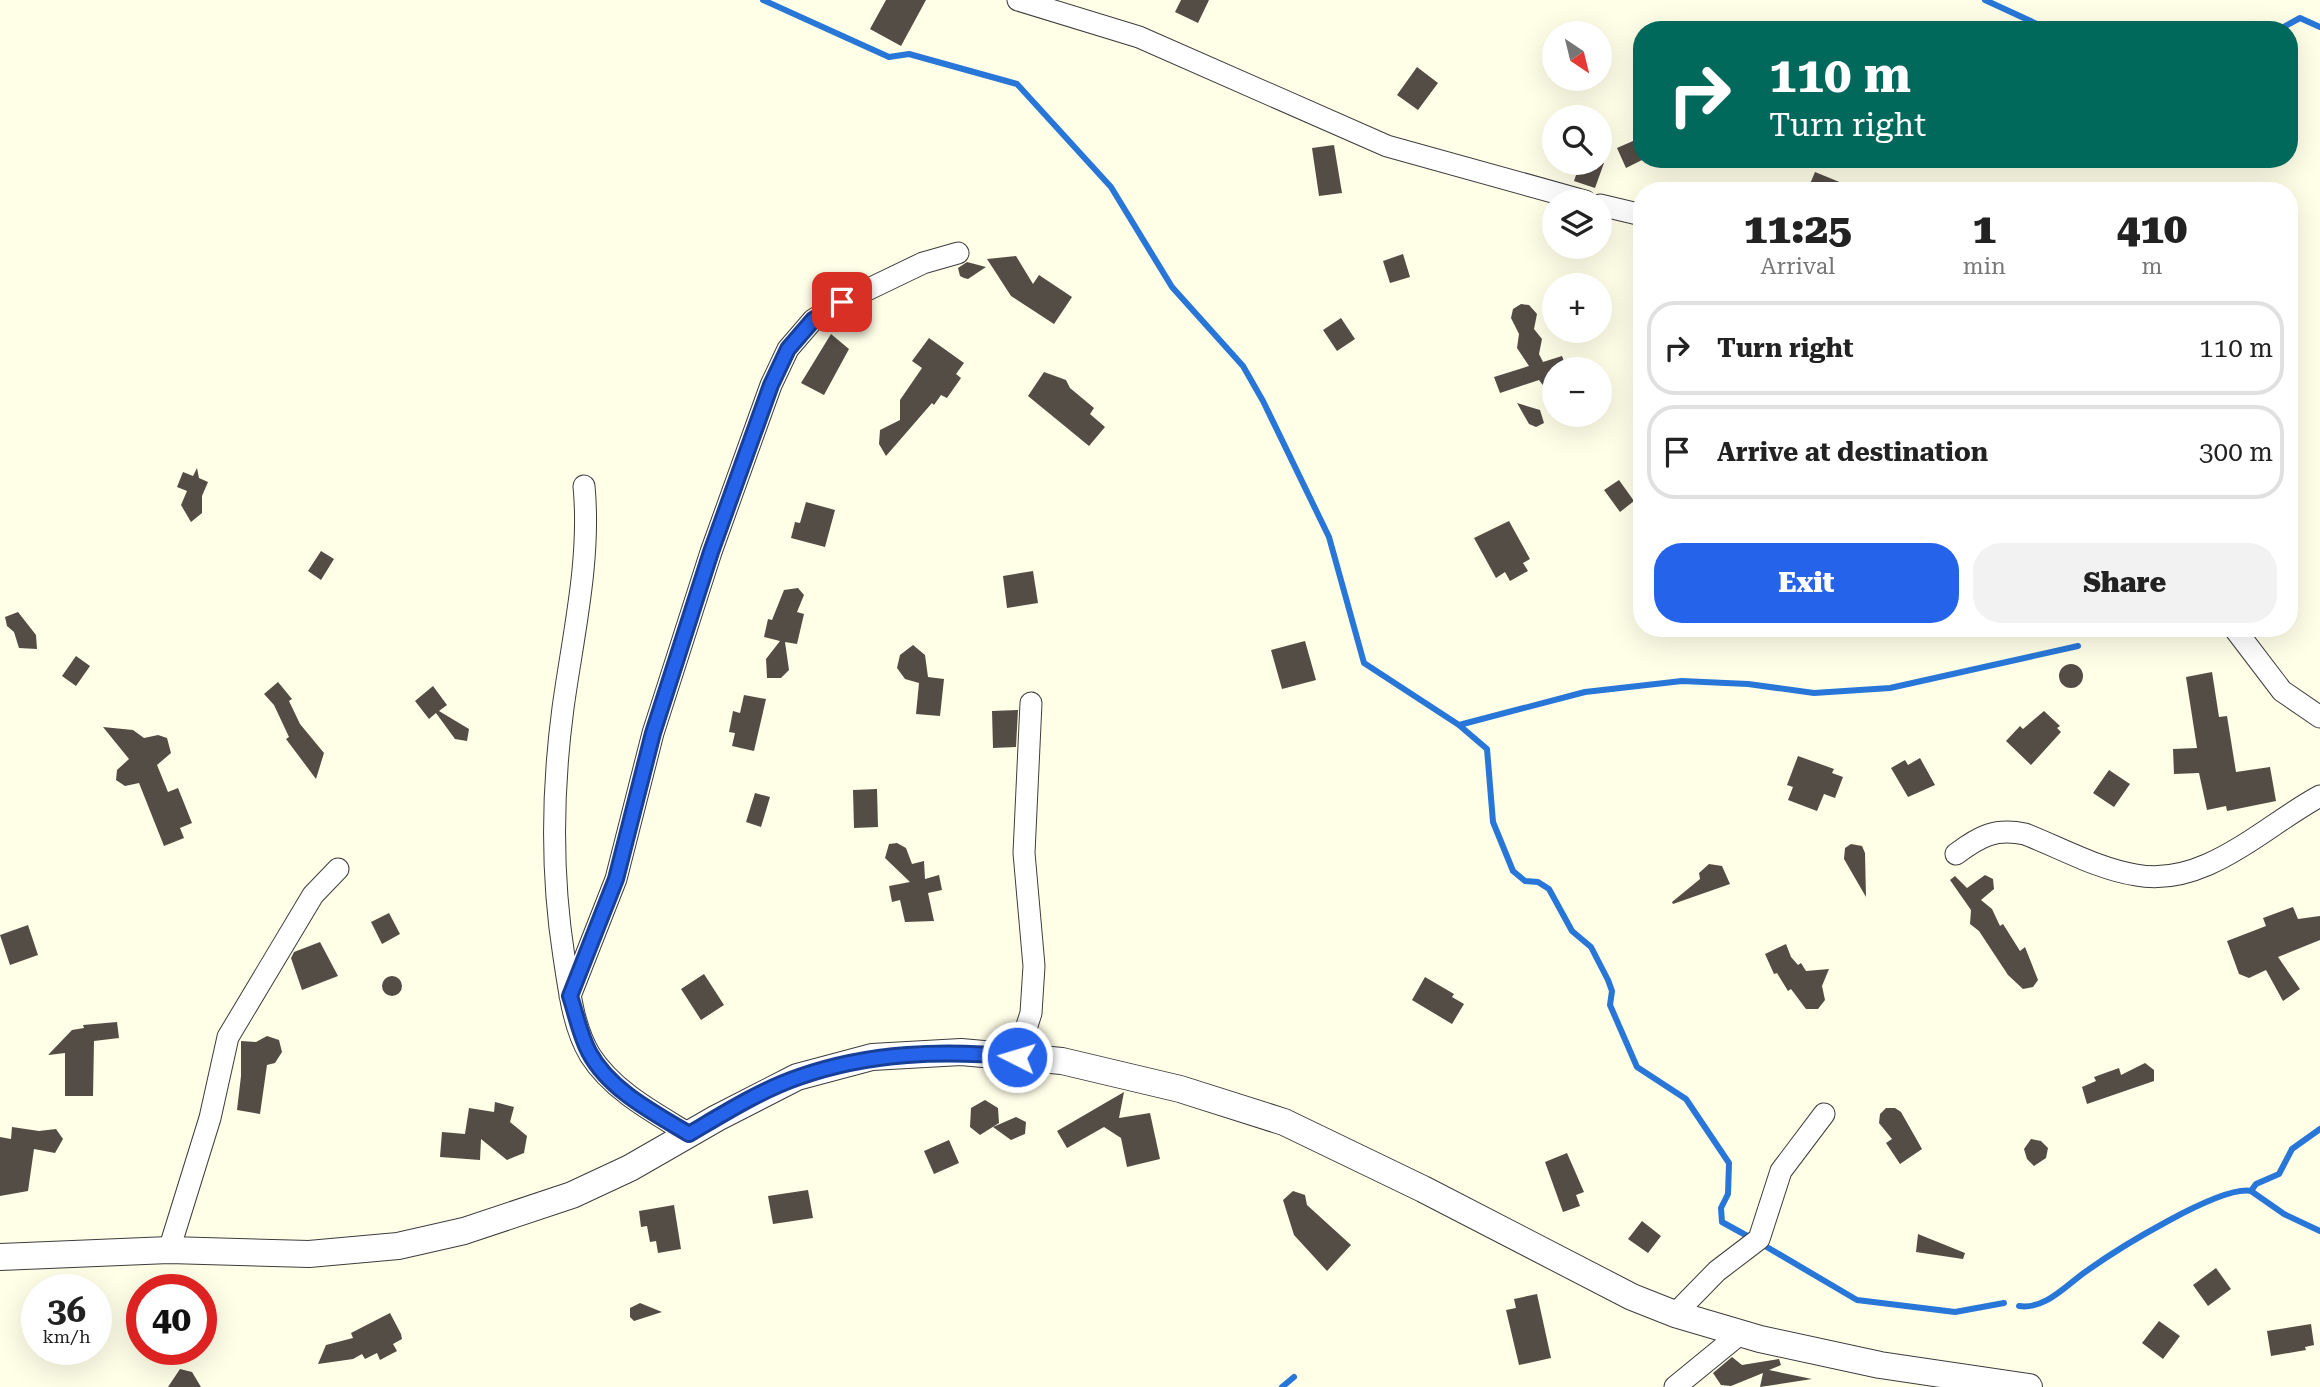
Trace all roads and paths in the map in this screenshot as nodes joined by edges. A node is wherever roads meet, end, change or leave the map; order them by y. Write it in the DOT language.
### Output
graph roads {
  1 [pos="1018,0"];
  2 [pos="1542,189"];
  3 [pos="1612,208"];
  4 [pos="1633,213"];
  5 [pos="958,253"];
  6 [pos="584,486"];
  7 [pos="2241,637"];
  8 [pos="1031,703"];
  9 [pos="2320,717"];
  10 [pos="2320,796"];
  11 [pos="1956,854"];
  12 [pos="338,869"];
  13 [pos="570,996"];
  14 [pos="1017,1057"];
  15 [pos="1824,1114"];
  16 [pos="689,1134"];
  17 [pos="169,1250"];
  18 [pos="0,1257"];
  19 [pos="1675,1314"];
  20 [pos="1741,1333"];
  21 [pos="1675,1387"];
  22 [pos="2029,1387"];
  1 -- 2 [label="street"];
  3 -- 4 [label="street"];
  5 -- 13 [label="street"];
  6 -- 13 [label="street"];
  7 -- 9 [label="street"];
  8 -- 14 [label="street"];
  10 -- 11 [label="street"];
  12 -- 17 [label="street"];
  13 -- 16 [label="street"];
  14 -- 16 [label="street"];
  14 -- 19 [label="street"];
  15 -- 19 [label="street"];
  16 -- 17 [label="street"];
  17 -- 18 [label="street"];
  19 -- 20 [label="street"];
  20 -- 21 [label="street"];
  20 -- 22 [label="street"];
}
